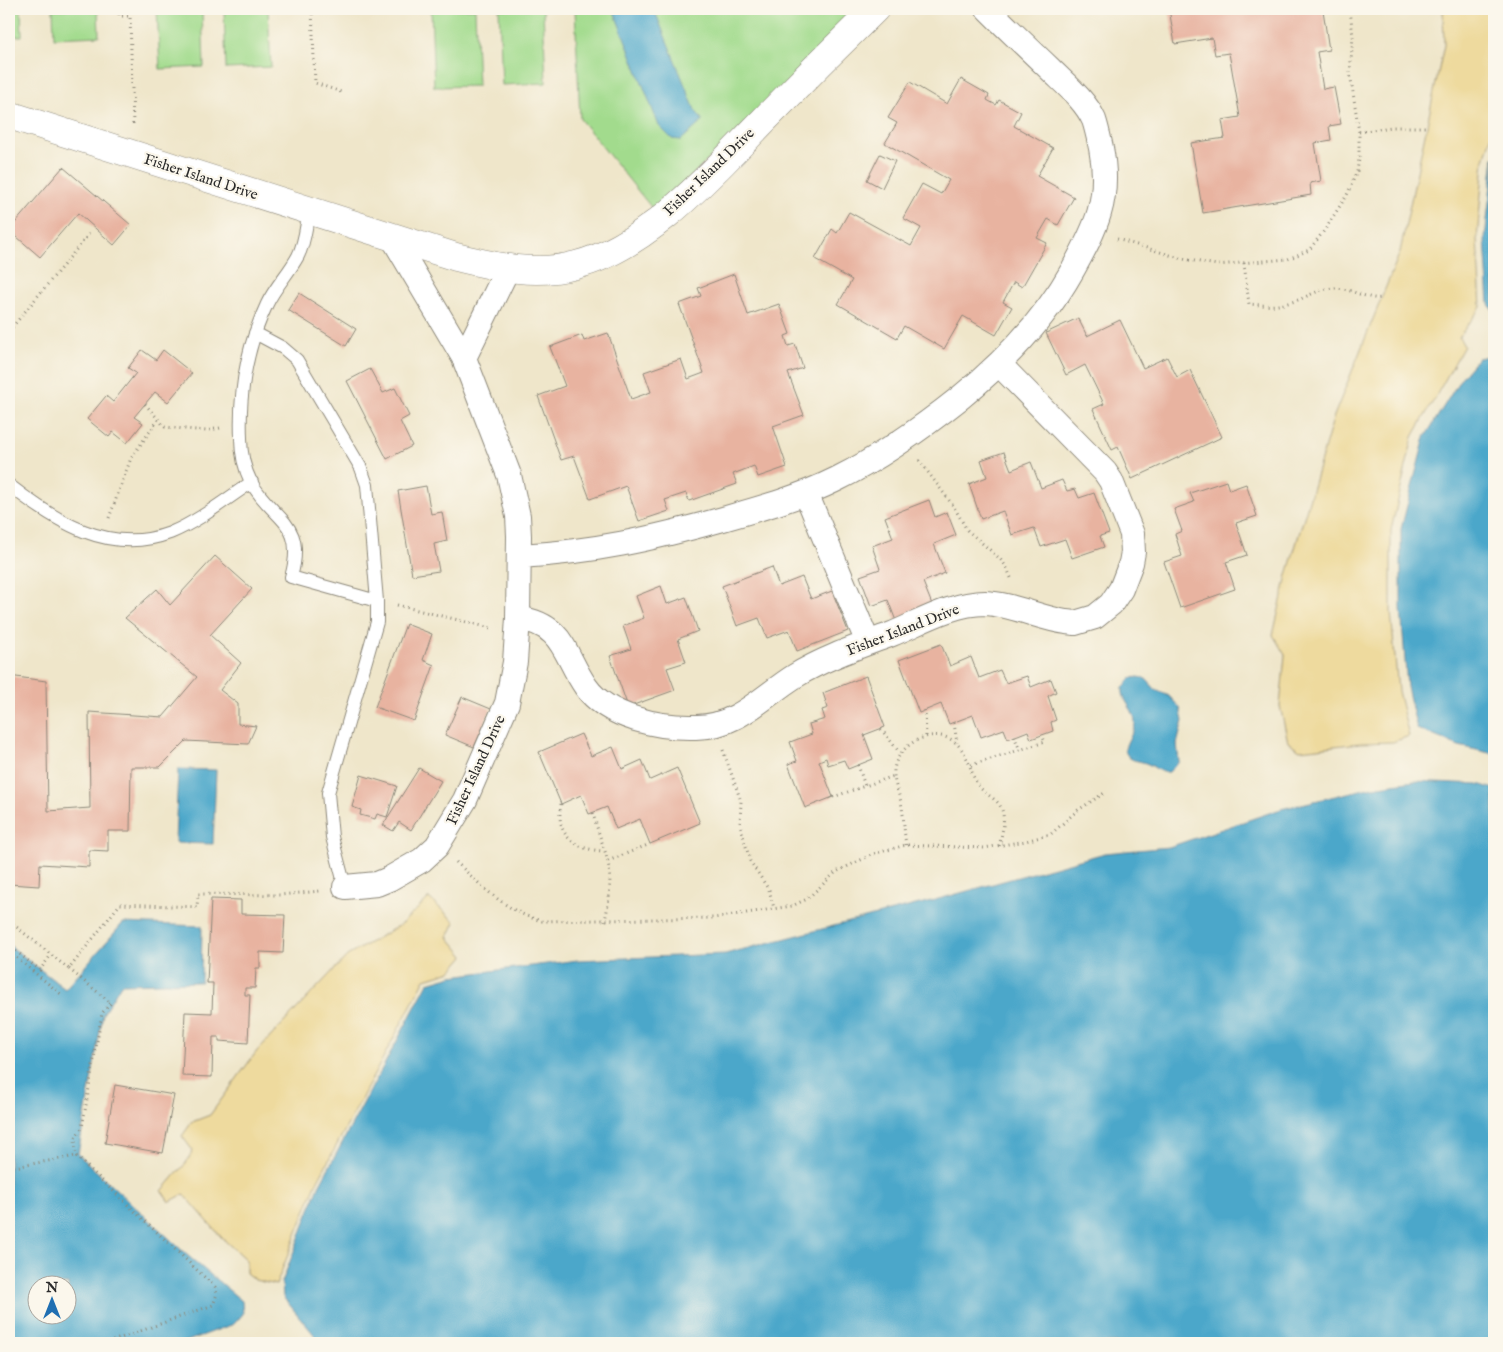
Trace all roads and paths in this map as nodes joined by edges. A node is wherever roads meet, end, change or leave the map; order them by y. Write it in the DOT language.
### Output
graph roads {
  1 [pos="119,9"];
  2 [pos="312,9"];
  3 [pos="875,9"];
  4 [pos="988,9"];
  5 [pos="1350,9"];
  6 [pos="342,92"];
  7 [pos="9,115"];
  8 [pos="1425,127"];
  9 [pos="133,128"];
  10 [pos="1359,132"];
  11 [pos="309,212"];
  12 [pos="1092,232"];
  13 [pos="89,234"];
  14 [pos="393,238"];
  15 [pos="1244,263"];
  16 [pos="508,268"];
  17 [pos="1382,298"];
  18 [pos="9,331"];
  19 [pos="255,333"];
  20 [pos="464,358"];
  21 [pos="999,364"];
  22 [pos="145,404"];
  23 [pos="158,420"];
  24 [pos="240,424"];
  25 [pos="904,441"];
  26 [pos="252,482"];
  27 [pos="9,485"];
  28 [pos="806,493"];
  29 [pos="104,538"];
  30 [pos="520,556"];
  31 [pos="377,602"];
  32 [pos="1009,608"];
  33 [pos="518,626"];
  34 [pos="868,643"];
  35 [pos="924,710"];
  36 [pos="954,723"];
  37 [pos="718,725"];
  38 [pos="881,729"];
  39 [pos="1042,735"];
  40 [pos="1014,736"];
  41 [pos="926,737"];
  42 [pos="957,744"];
  43 [pos="1020,750"];
  44 [pos="900,753"];
  45 [pos="858,765"];
  46 [pos="971,766"];
  47 [pos="894,776"];
  48 [pos="865,786"];
  49 [pos="1106,792"];
  50 [pos="833,797"];
  51 [pos="561,804"];
  52 [pos="593,813"];
  53 [pos="650,844"];
  54 [pos="906,845"];
  55 [pos="437,846"];
  56 [pos="999,846"];
  57 [pos="604,851"];
  58 [pos="608,861"];
  59 [pos="345,887"];
  60 [pos="774,908"];
  61 [pos="9,921"];
  62 [pos="605,921"];
  63 [pos="9,952"];
  64 [pos="51,955"];
  65 [pos="69,969"];
  66 [pos="61,994"];
  67 [pos="76,1156"];
  68 [pos="9,1168"];
  69 [pos="107,1343"];
  1 -- 9 [label="path"];
  2 -- 6 [label="path"];
  3 -- 16 [label="street, Fisher Island Drive"];
  4 -- 12 [label="street"];
  5 -- 10 [label="path"];
  7 -- 11 [label="street, Fisher Island Drive"];
  8 -- 10 [label="path"];
  10 -- 15 [label="path"];
  11 -- 14 [label="street, Fisher Island Drive"];
  11 -- 19 [label="lane"];
  12 -- 15 [label="path"];
  12 -- 21 [label="street"];
  13 -- 18 [label="path"];
  14 -- 16 [label="street, Fisher Island Drive"];
  14 -- 20 [label="street, Fisher Island Drive"];
  15 -- 17 [label="path"];
  16 -- 20 [label="street"];
  19 -- 24 [label="lane"];
  19 -- 31 [label="lane"];
  20 -- 30 [label="street, Fisher Island Drive"];
  21 -- 25 [label="street"];
  21 -- 32 [label="street, Fisher Island Drive"];
  22 -- 23 [label="path"];
  23 -- 24 [label="path"];
  23 -- 29 [label="path"];
  24 -- 26 [label="lane"];
  25 -- 28 [label="street"];
  25 -- 32 [label="path"];
  26 -- 29 [label="lane"];
  26 -- 31 [label="lane"];
  27 -- 29 [label="lane"];
  28 -- 30 [label="street"];
  28 -- 34 [label="street"];
  30 -- 33 [label="street, Fisher Island Drive"];
  31 -- 33 [label="path"];
  31 -- 59 [label="lane"];
  32 -- 34 [label="street, Fisher Island Drive"];
  33 -- 37 [label="street, Fisher Island Drive"];
  33 -- 55 [label="street, Fisher Island Drive"];
  34 -- 37 [label="street, Fisher Island Drive"];
  35 -- 41 [label="path"];
  36 -- 42 [label="path"];
  37 -- 60 [label="path"];
  38 -- 44 [label="path"];
  39 -- 43 [label="path"];
  40 -- 43 [label="path"];
  41 -- 42 [label="path"];
  41 -- 44 [label="path"];
  42 -- 46 [label="path"];
  43 -- 46 [label="path"];
  44 -- 47 [label="path"];
  45 -- 48 [label="path"];
  46 -- 56 [label="path"];
  47 -- 48 [label="path"];
  47 -- 54 [label="path"];
  48 -- 50 [label="path"];
  49 -- 56 [label="path"];
  51 -- 57 [label="path"];
  52 -- 57 [label="path"];
  53 -- 58 [label="path"];
  54 -- 56 [label="path"];
  54 -- 60 [label="path"];
  55 -- 59 [label="street, Fisher Island Drive"];
  55 -- 62 [label="path"];
  57 -- 58 [label="path"];
  58 -- 62 [label="path"];
  59 -- 65 [label="path"];
  60 -- 62 [label="path"];
  61 -- 64 [label="path"];
  63 -- 64 [label="path"];
  63 -- 66 [label="path"];
  64 -- 65 [label="path"];
  65 -- 67 [label="path"];
  67 -- 68 [label="path"];
  67 -- 69 [label="path"];
}
